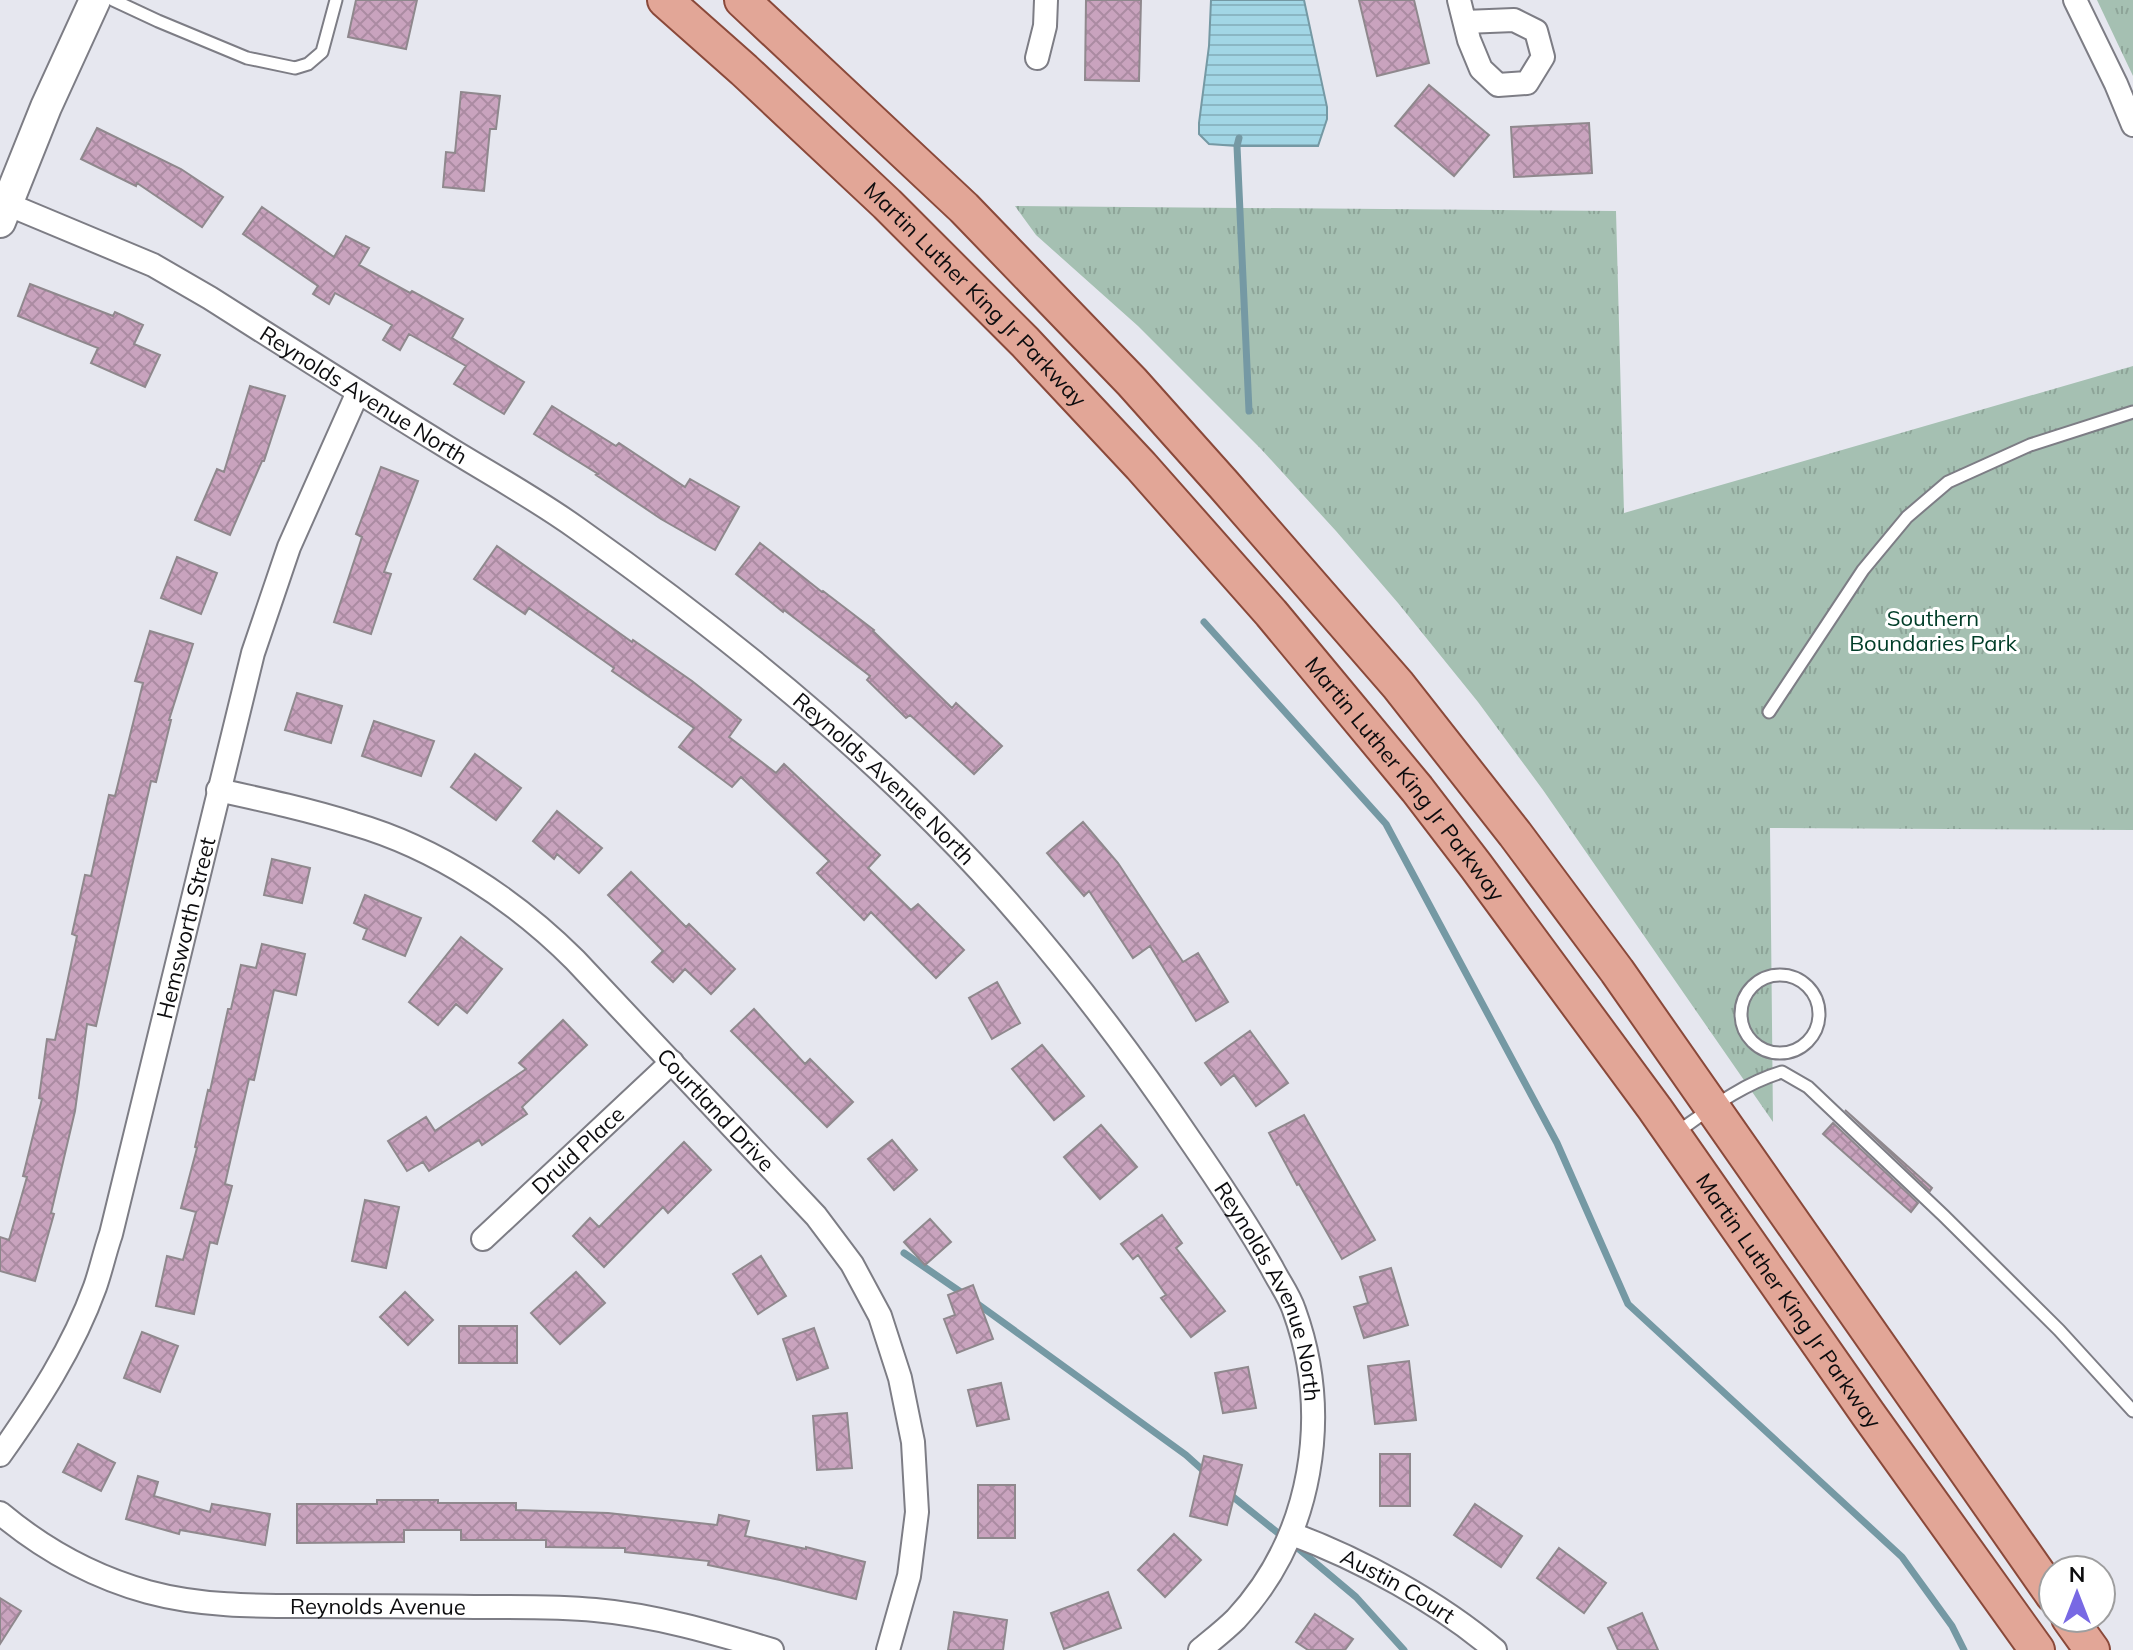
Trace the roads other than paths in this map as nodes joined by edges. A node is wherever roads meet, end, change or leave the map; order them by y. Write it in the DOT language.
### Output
graph roads {
  1 [pos="95,0"];
  2 [pos="113,0"];
  3 [pos="336,0"];
  4 [pos="665,0"];
  5 [pos="742,0"];
  6 [pos="1046,0"];
  7 [pos="1459,0"];
  8 [pos="2075,0"];
  9 [pos="1465,22"];
  10 [pos="1037,58"];
  11 [pos="2133,125"];
  12 [pos="4,213"];
  13 [pos="358,392"];
  14 [pos="2133,412"];
  15 [pos="1769,712"];
  16 [pos="218,790"];
  17 [pos="1783,1053"];
  18 [pos="672,1062"];
  19 [pos="1782,1072"];
  20 [pos="1712,1108"];
  21 [pos="1673,1135"];
  22 [pos="483,1239"];
  23 [pos="2133,1411"];
  24 [pos="0,1455"];
  25 [pos="0,1513"];
  26 [pos="1292,1534"];
  27 [pos="2037,1572"];
  28 [pos="772,1650"];
  29 [pos="888,1650"];
  30 [pos="1200,1650"];
  31 [pos="1495,1650"];
  32 [pos="2037,1650"];
  1 -- 12 [label="main road"];
  2 -- 3 [label="lane"];
  4 -- 21 [label="main road, Martin Luther King Jr Parkway"];
  5 -- 20 [label="main road"];
  6 -- 10 [label="street"];
  7 -- 9 [label="street"];
  8 -- 11 [label="street"];
  12 -- 13 [label="street, Reynolds Avenue North"];
  13 -- 16 [label="street, Hemsworth Street"];
  13 -- 26 [label="street, Reynolds Avenue North"];
  14 -- 15 [label="lane"];
  16 -- 18 [label="street, Courtland Drive"];
  16 -- 24 [label="street, Hemsworth Street"];
  17 -- 17 [label="lane"];
  17 -- 19 [label="lane"];
  18 -- 22 [label="street, Druid Place"];
  18 -- 29 [label="street, Courtland Drive"];
  19 -- 20 [label="lane"];
  19 -- 23 [label="lane"];
  20 -- 21 [label="lane"];
  20 -- 27 [label="main road"];
  21 -- 32 [label="main road, Martin Luther King Jr Parkway"];
  25 -- 28 [label="street, Reynolds Avenue"];
  26 -- 30 [label="street, Reynolds Avenue North"];
  26 -- 31 [label="street, Austin Court"];
}
